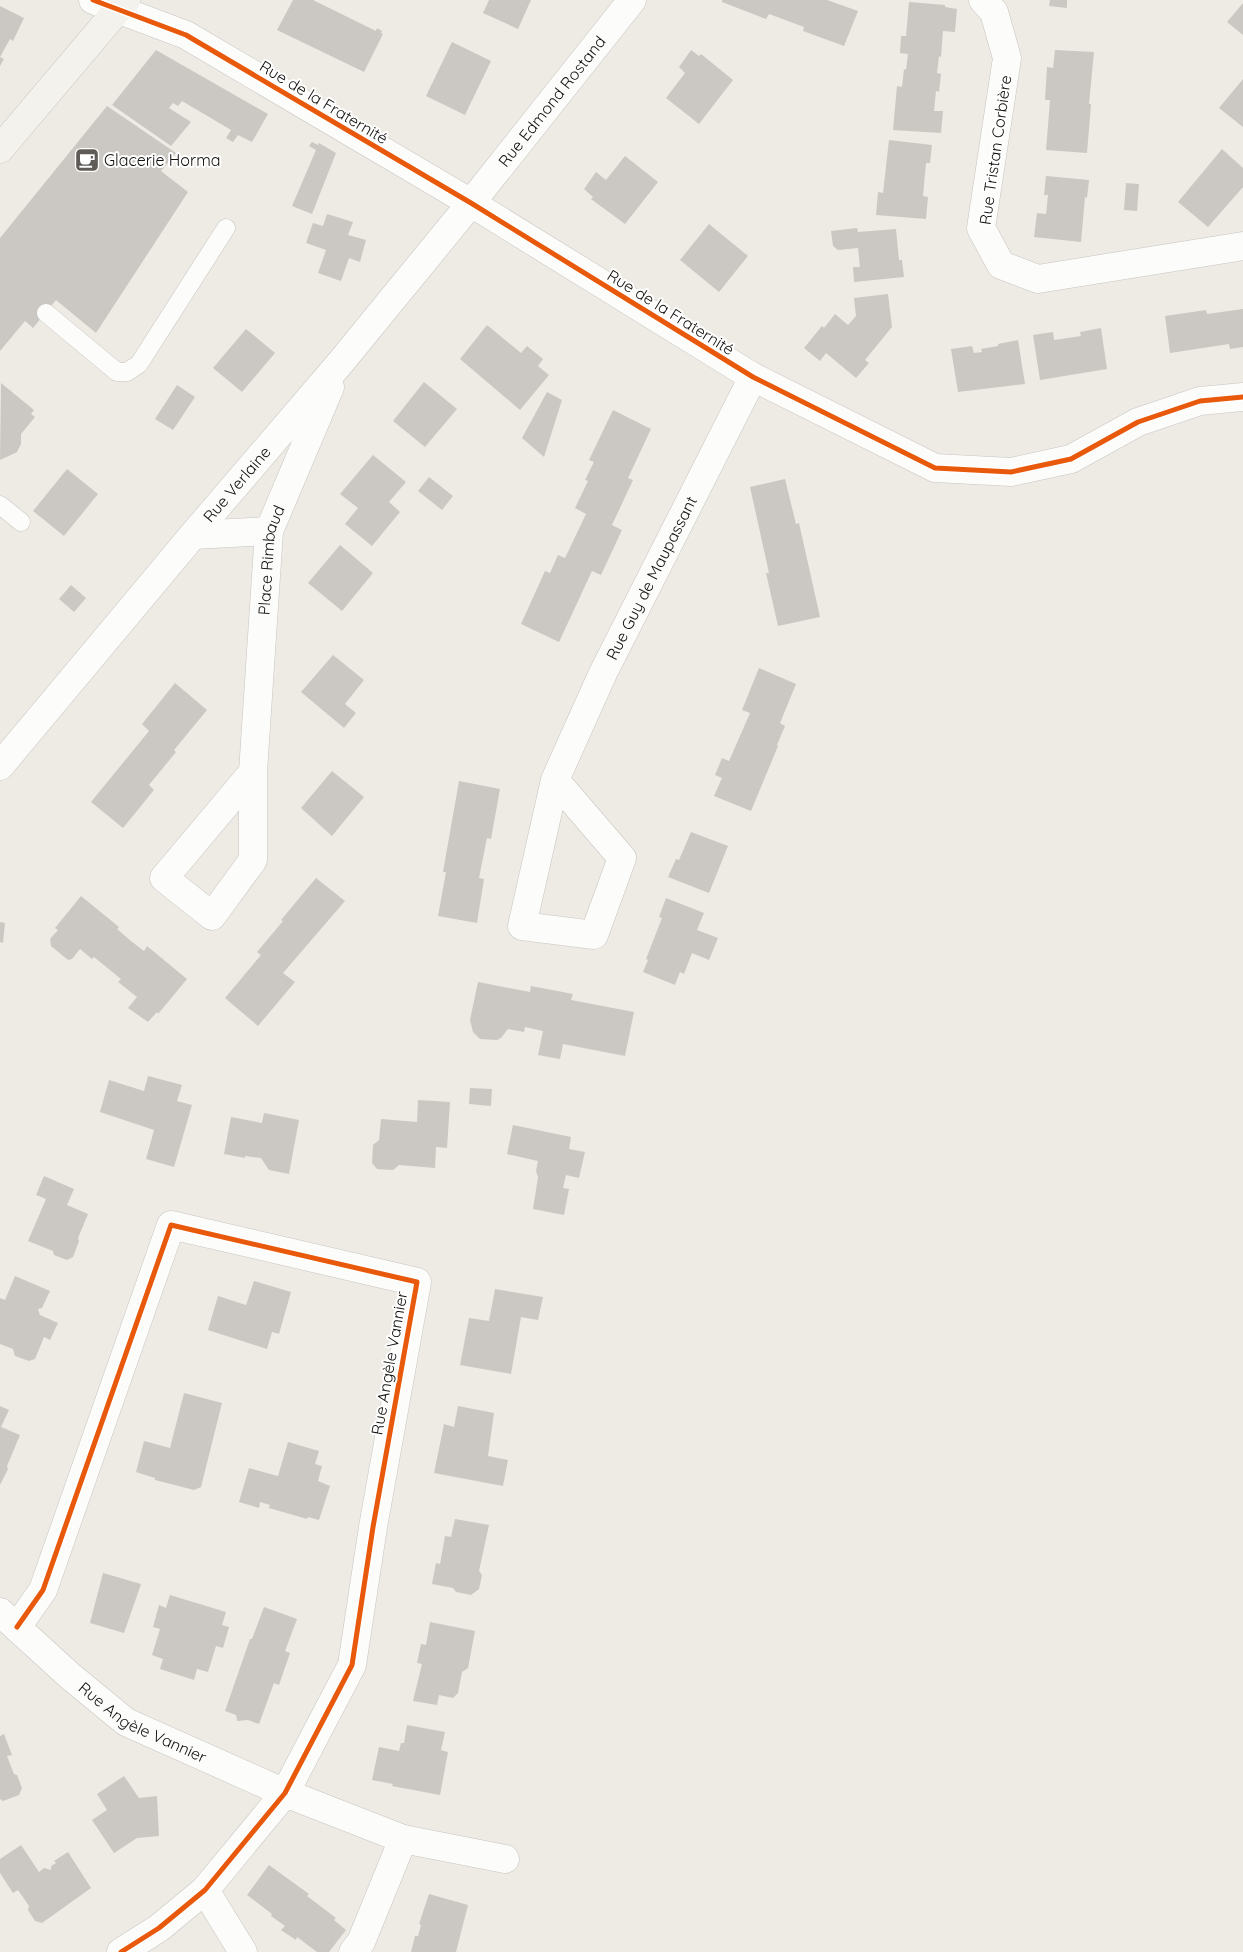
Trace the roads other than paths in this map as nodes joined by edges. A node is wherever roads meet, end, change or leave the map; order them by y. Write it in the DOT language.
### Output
graph roads {
  1 [pos="93,0"];
  2 [pos="632,0"];
  3 [pos="984,0"];
  4 [pos="122,4"];
  5 [pos="0,149"];
  6 [pos="471,203"];
  7 [pos="226,228"];
  8 [pos="1243,246"];
  9 [pos="46,313"];
  10 [pos="341,362"];
  11 [pos="753,377"];
  12 [pos="1243,397"];
  13 [pos="0,505"];
  14 [pos="21,522"];
  15 [pos="269,531"];
  16 [pos="193,535"];
  17 [pos="0,766"];
  18 [pos="253,772"];
  19 [pos="555,780"];
  20 [pos="9,1619"];
  21 [pos="285,1793"];
  22 [pos="404,1838"];
  23 [pos="505,1860"];
  24 [pos="204,1890"];
  25 [pos="121,1952"];
  26 [pos="243,1952"];
  27 [pos="353,1952"];
  1 -- 4 [label="street, Rue de la Fraternité"];
  2 -- 6 [label="street, Rue Edmond Rostand"];
  3 -- 8 [label="street, Rue Tristan Corbière"];
  4 -- 5 [label="main road"];
  4 -- 6 [label="street, Rue de la Fraternité"];
  6 -- 10 [label="street, Rue Verlaine"];
  6 -- 11 [label="street, Rue de la Fraternité"];
  7 -- 9 [label="lane"];
  10 -- 15 [label="street, Place Rimbaud"];
  10 -- 16 [label="street, Rue Verlaine"];
  11 -- 12 [label="street, Rue de la Fraternité"];
  11 -- 19 [label="street, Rue Guy de Maupassant"];
  13 -- 14 [label="lane"];
  15 -- 16 [label="street"];
  15 -- 18 [label="street, Place Rimbaud"];
  16 -- 17 [label="street, Rue Verlaine"];
  18 -- 18 [label="street, Place Rimbaud"];
  19 -- 19 [label="street, Rue Guy de Maupassant"];
  20 -- 21 [label="street, Rue Angèle Vannier"];
  20 -- 21 [label="street, Rue Angèle Vannier"];
  21 -- 22 [label="street, Rue Angèle Vannier"];
  21 -- 24 [label="street, Rue Angèle Vannier"];
  22 -- 23 [label="street, Rue Angèle Vannier"];
  22 -- 27 [label="street"];
  24 -- 25 [label="street, Rue Angèle Vannier"];
  24 -- 26 [label="street"];
}
